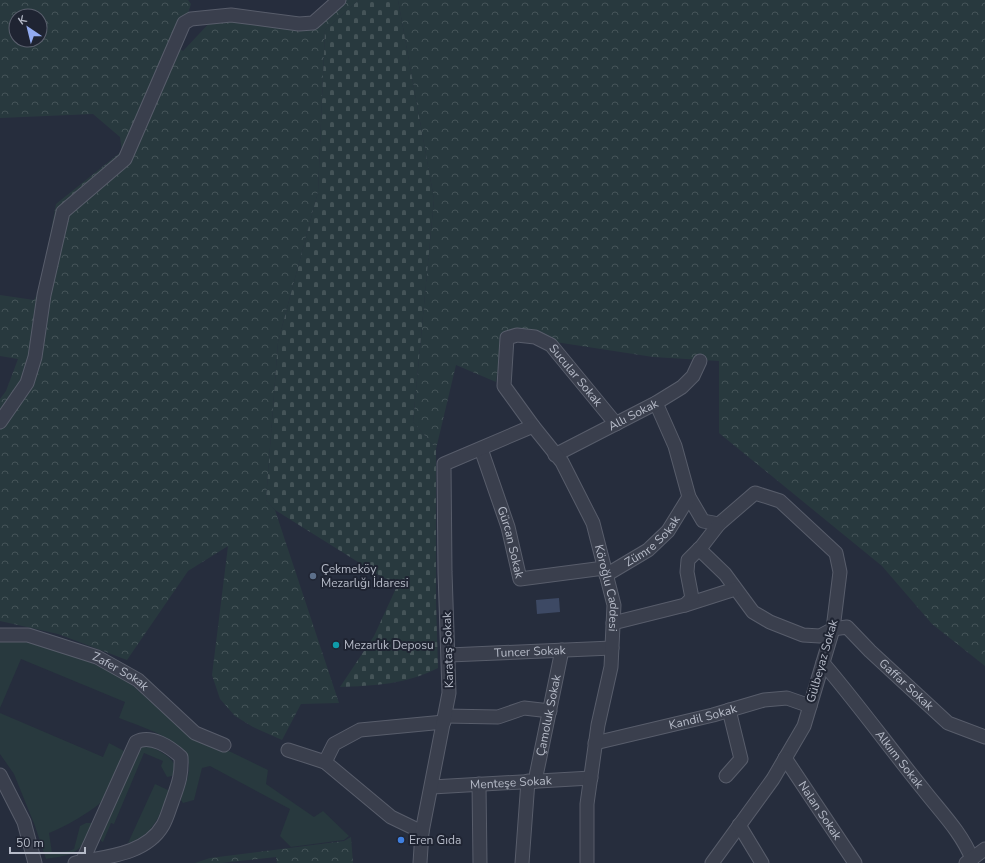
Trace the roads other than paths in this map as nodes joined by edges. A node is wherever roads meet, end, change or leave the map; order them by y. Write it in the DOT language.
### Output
graph roads {
  1 [pos="339,0"];
  2 [pos="507,338"];
  3 [pos="700,361"];
  4 [pos="656,403"];
  5 [pos="0,422"];
  6 [pos="616,424"];
  7 [pos="533,426"];
  8 [pos="481,449"];
  9 [pos="556,455"];
  10 [pos="689,497"];
  11 [pos="719,524"];
  12 [pos="699,549"];
  13 [pos="605,571"];
  14 [pos="736,589"];
  15 [pos="685,605"];
  16 [pos="613,623"];
  17 [pos="834,628"];
  18 [pos="0,635"];
  19 [pos="612,648"];
  20 [pos="562,650"];
  21 [pos="448,655"];
  22 [pos="823,663"];
  23 [pos="810,706"];
  24 [pos="729,710"];
  25 [pos="550,711"];
  26 [pos="445,719"];
  27 [pos="985,737"];
  28 [pos="596,743"];
  29 [pos="224,745"];
  30 [pos="288,750"];
  31 [pos="785,758"];
  32 [pos="325,762"];
  33 [pos="0,775"];
  34 [pos="726,776"];
  35 [pos="590,778"];
  36 [pos="532,781"];
  37 [pos="479,784"];
  38 [pos="432,787"];
  39 [pos="740,825"];
  40 [pos="422,832"];
  41 [pos="985,849"];
  42 [pos="969,861"];
  43 [pos="78,862"];
  44 [pos="35,863"];
  45 [pos="420,863"];
  46 [pos="480,863"];
  47 [pos="522,863"];
  48 [pos="587,863"];
  49 [pos="712,863"];
  50 [pos="762,863"];
  51 [pos="855,863"];
  1 -- 5 [label="street"];
  2 -- 6 [label="street, Sucular Sokak"];
  2 -- 7 [label="street, Köroğlu Caddesi"];
  3 -- 4 [label="street, Allı Sokak"];
  4 -- 6 [label="street, Allı Sokak"];
  4 -- 10 [label="street"];
  6 -- 9 [label="street, Allı Sokak"];
  7 -- 8 [label="street"];
  7 -- 9 [label="street, Köroğlu Caddesi"];
  8 -- 13 [label="street, Gürcan Sokak"];
  8 -- 21 [label="street, Karataş Sokak"];
  9 -- 13 [label="street, Köroğlu Caddesi"];
  10 -- 11 [label="street"];
  10 -- 13 [label="street, Zümre Sokak"];
  11 -- 12 [label="street"];
  11 -- 17 [label="street, Gülbeyaz Sokak"];
  12 -- 14 [label="street"];
  12 -- 15 [label="street"];
  13 -- 16 [label="street, Köroğlu Caddesi"];
  14 -- 15 [label="street"];
  14 -- 17 [label="street"];
  15 -- 16 [label="street"];
  16 -- 19 [label="street, Köroğlu Caddesi"];
  17 -- 22 [label="street, Gülbeyaz Sokak"];
  17 -- 27 [label="street, Gaffar Sokak"];
  18 -- 29 [label="street, Zafer Sokak"];
  19 -- 20 [label="street, Tuncer Sokak"];
  19 -- 28 [label="street, Köroğlu Caddesi"];
  20 -- 21 [label="street, Tuncer Sokak"];
  20 -- 25 [label="street, Çamoluk Sokak"];
  21 -- 26 [label="street, Karataş Sokak"];
  22 -- 23 [label="street, Gülbeyaz Sokak"];
  22 -- 42 [label="street, Alkıım Sokak"];
  23 -- 24 [label="street, Kandil Sokak"];
  23 -- 31 [label="street, Gülbeyaz Sokak"];
  24 -- 28 [label="street, Kandil Sokak"];
  24 -- 34 [label="street"];
  25 -- 26 [label="street"];
  25 -- 36 [label="street, Çamoluk Sokak"];
  26 -- 32 [label="street"];
  26 -- 38 [label="street, Karataş Sokak"];
  28 -- 35 [label="street, Köroğlu Caddesi"];
  30 -- 32 [label="street"];
  31 -- 39 [label="street, Gülbeyaz Sokak"];
  31 -- 51 [label="street, Nalan Sokak"];
  32 -- 40 [label="street"];
  33 -- 44 [label="street"];
  35 -- 36 [label="street, Menteşe Sokak"];
  35 -- 48 [label="street, Köroğlu Caddesi"];
  36 -- 37 [label="street, Menteşe Sokak"];
  36 -- 47 [label="street, Çamoluk Sokak"];
  37 -- 38 [label="street, Menteşe Sokak"];
  37 -- 46 [label="street"];
  38 -- 40 [label="street, Karataş Sokak"];
  39 -- 49 [label="street, Gülbeyaz Sokak"];
  39 -- 50 [label="street"];
  40 -- 45 [label="street"];
  41 -- 42 [label="street"];
  43 -- 43 [label="street"];
}
